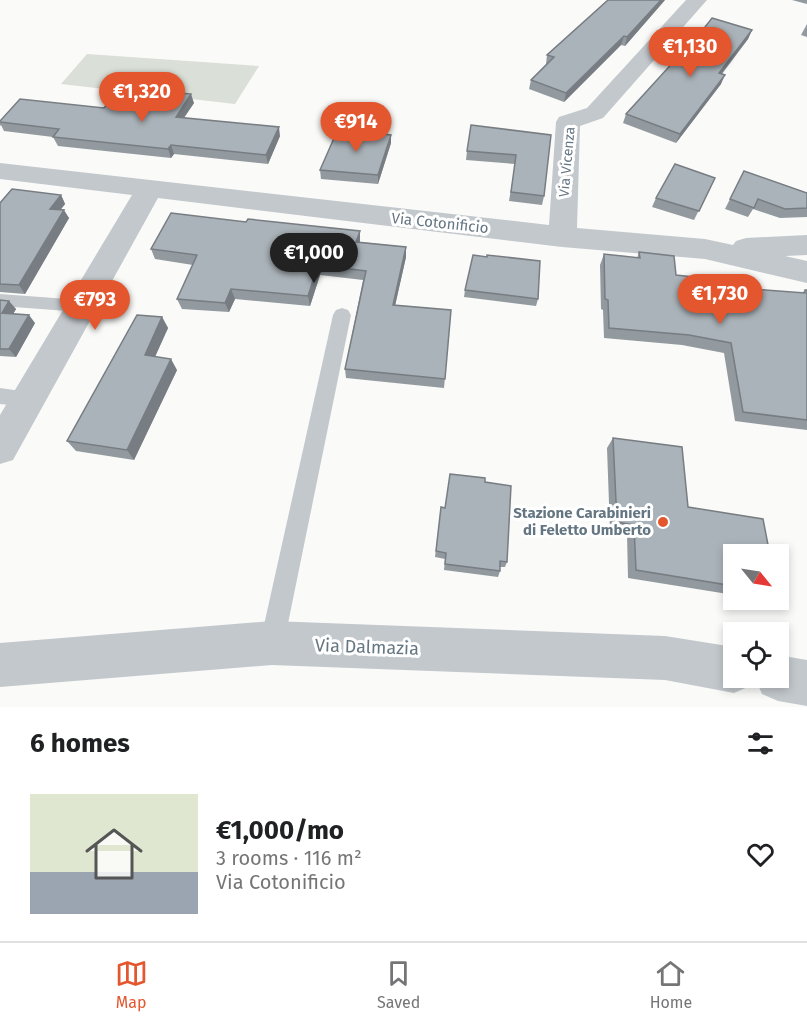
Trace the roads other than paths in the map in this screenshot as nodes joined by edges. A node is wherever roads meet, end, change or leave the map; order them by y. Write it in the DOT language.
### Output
graph roads {
  1 [pos="697,0"];
  2 [pos="0,171"];
  3 [pos="149,190"];
  4 [pos="562,237"];
  5 [pos="807,245"];
  6 [pos="705,249"];
  7 [pos="807,273"];
  8 [pos="0,300"];
  9 [pos="81,306"];
  10 [pos="342,315"];
  11 [pos="14,398"];
  12 [pos="0,448"];
  13 [pos="272,644"];
  14 [pos="0,665"];
  15 [pos="723,668"];
  16 [pos="789,680"];
  17 [pos="807,683"];
  1 -- 4 [label="street, Via Vicenza"];
  2 -- 3 [label="street, Via Cotonificio"];
  3 -- 4 [label="street, Via Cotonificio"];
  3 -- 9 [label="street"];
  4 -- 6 [label="street, Via Cotonificio"];
  5 -- 6 [label="street"];
  6 -- 7 [label="street, Via Cotonificio"];
  8 -- 9 [label="lane"];
  9 -- 11 [label="street"];
  10 -- 13 [label="lane"];
  11 -- 12 [label="street"];
  13 -- 14 [label="street, Via Dalmazia"];
  13 -- 15 [label="street, Via Dalmazia"];
  16 -- 17 [label="street"];
}
